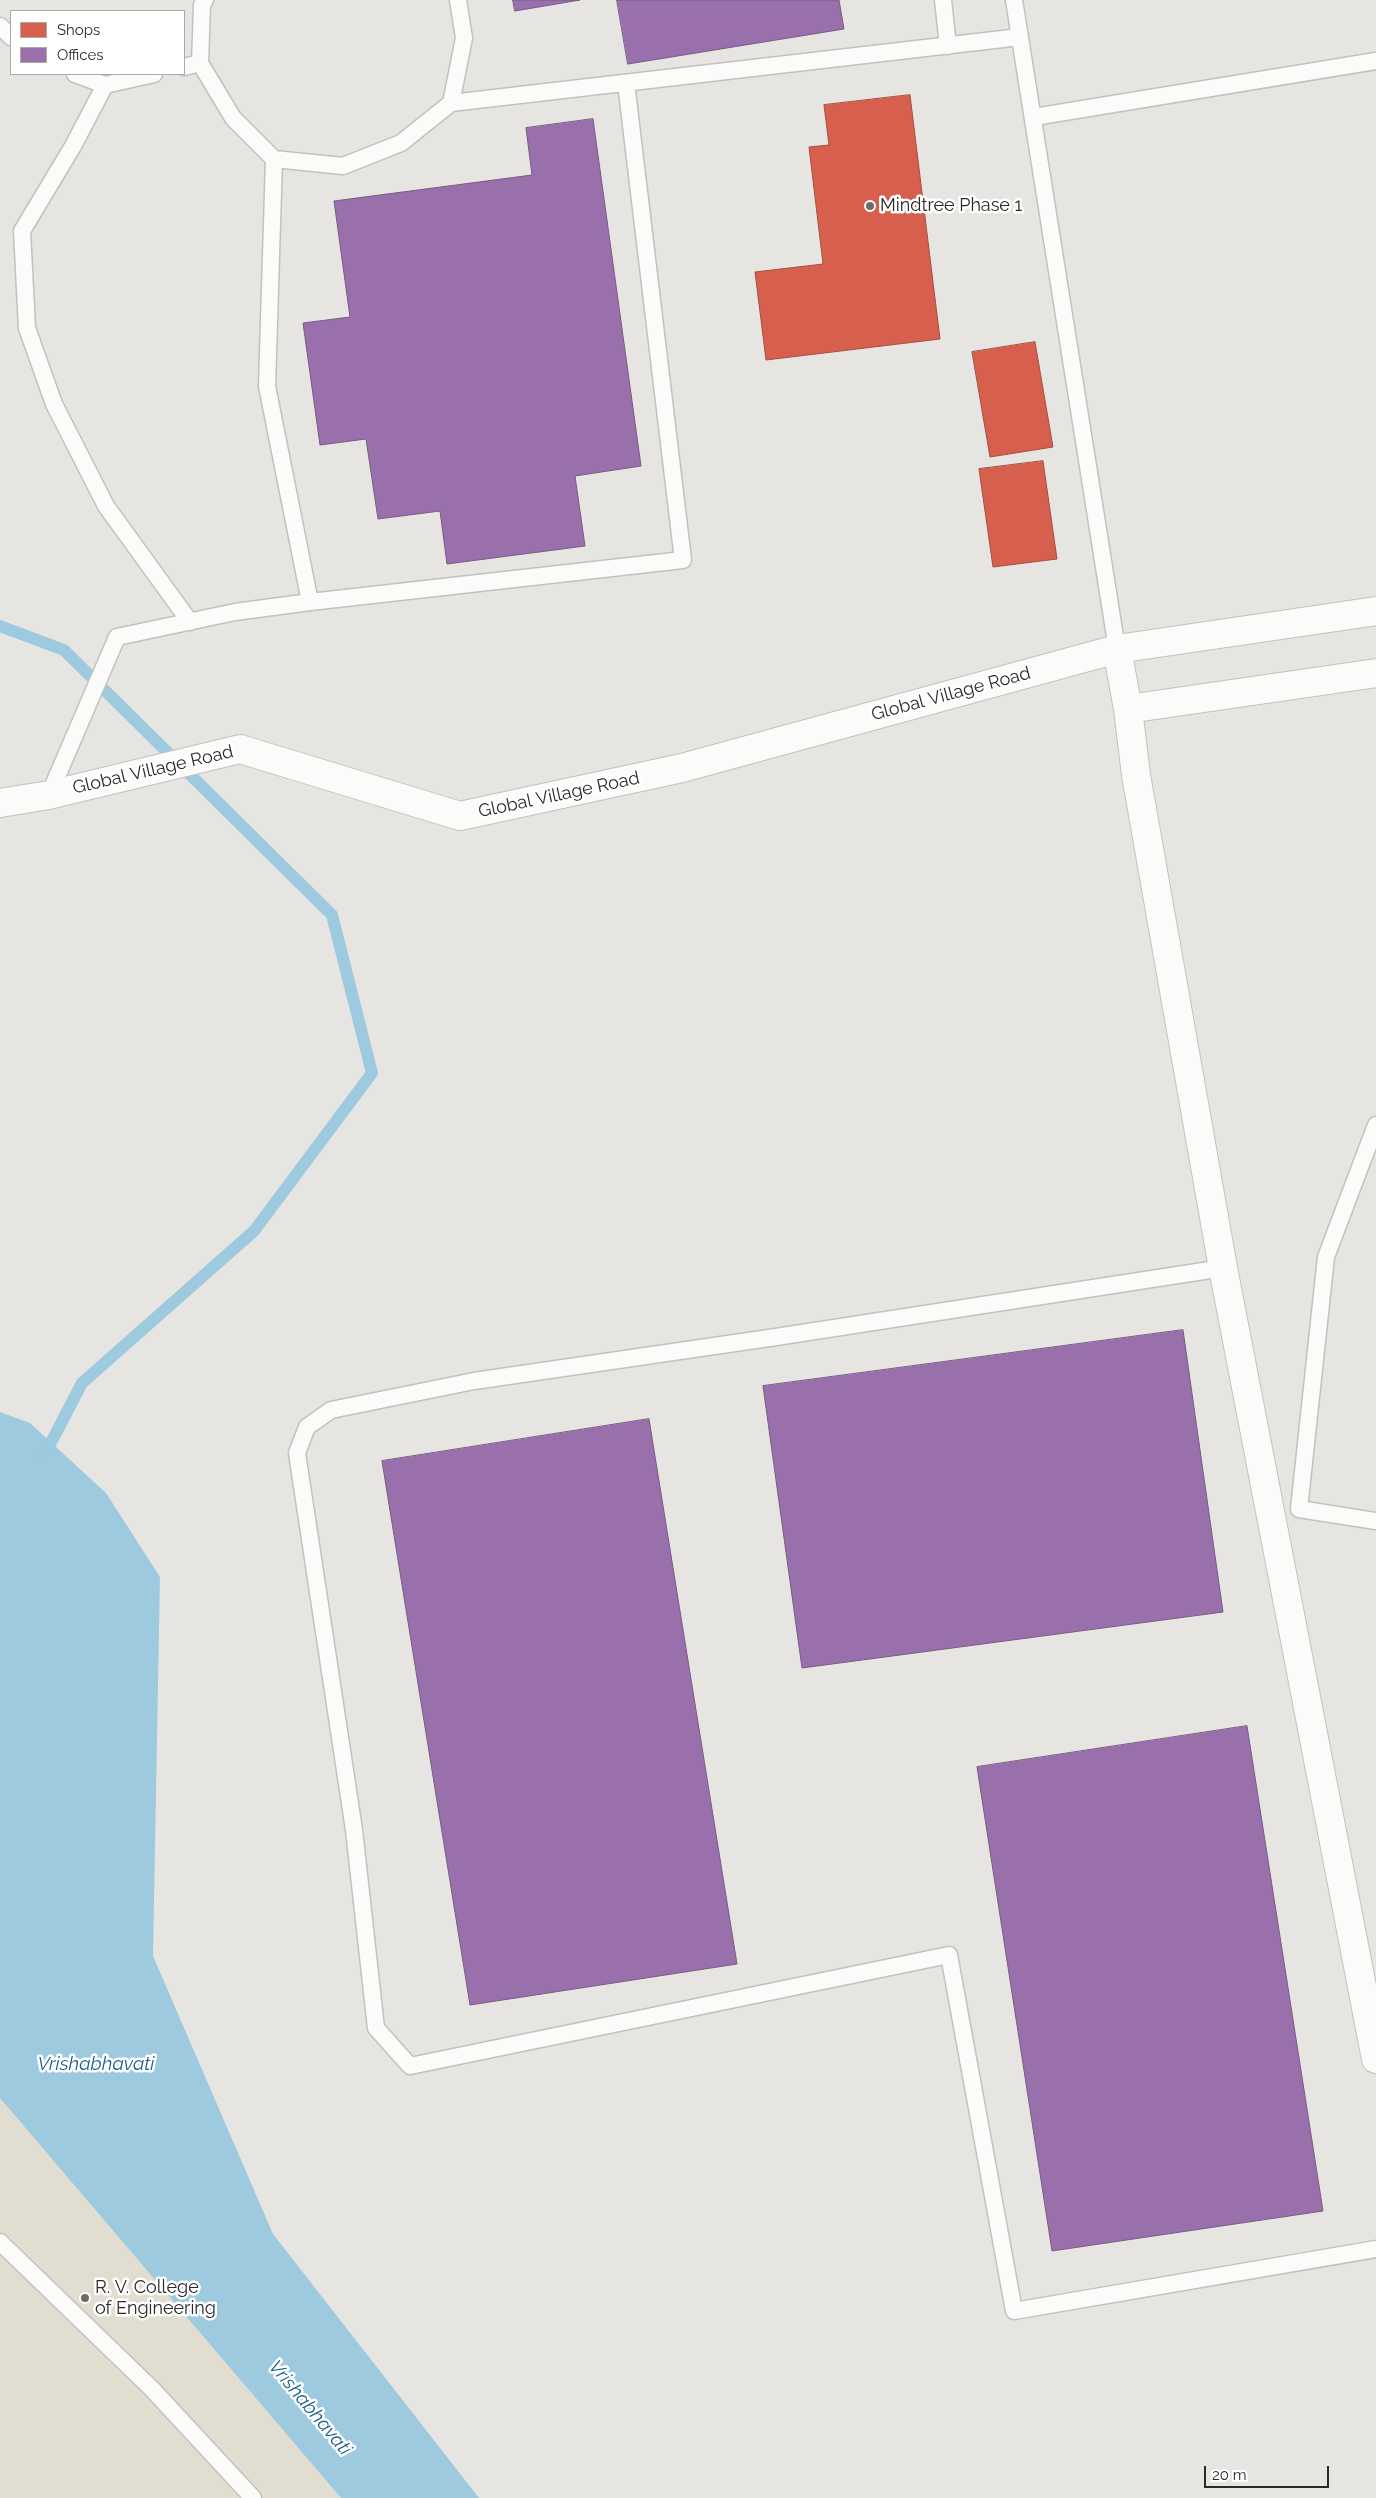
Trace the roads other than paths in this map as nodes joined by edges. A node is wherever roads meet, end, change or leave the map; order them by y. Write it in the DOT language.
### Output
graph roads {
  1 [pos="206,0"];
  2 [pos="458,0"];
  3 [pos="943,0"];
  4 [pos="1014,0"];
  5 [pos="0,26"];
  6 [pos="10,36"];
  7 [pos="1020,37"];
  8 [pos="948,46"];
  9 [pos="1376,61"];
  10 [pos="192,65"];
  11 [pos="78,75"];
  12 [pos="150,75"];
  13 [pos="626,83"];
  14 [pos="105,85"];
  15 [pos="451,103"];
  16 [pos="1034,117"];
  17 [pos="274,160"];
  18 [pos="310,602"];
  19 [pos="1376,611"];
  20 [pos="190,622"];
  21 [pos="1117,648"];
  22 [pos="1376,673"];
  23 [pos="1128,709"];
  24 [pos="49,795"];
  25 [pos="0,802"];
  26 [pos="1376,1126"];
  27 [pos="1223,1268"];
  28 [pos="1376,1521"];
  29 [pos="1376,2059"];
  30 [pos="0,2242"];
  31 [pos="1376,2249"];
  32 [pos="253,2498"];
  1 -- 10 [label="lane"];
  2 -- 15 [label="lane"];
  3 -- 8 [label="lane"];
  4 -- 7 [label="lane"];
  5 -- 6 [label="lane"];
  7 -- 8 [label="lane"];
  7 -- 16 [label="lane"];
  8 -- 13 [label="lane"];
  9 -- 16 [label="lane"];
  10 -- 17 [label="lane"];
  11 -- 14 [label="lane"];
  12 -- 14 [label="lane"];
  13 -- 15 [label="lane"];
  13 -- 18 [label="lane"];
  14 -- 20 [label="lane"];
  15 -- 17 [label="lane"];
  16 -- 21 [label="lane"];
  17 -- 18 [label="lane"];
  18 -- 20 [label="lane"];
  19 -- 21 [label="street, Global Village Road"];
  20 -- 24 [label="lane"];
  21 -- 23 [label="street"];
  21 -- 24 [label="street, Global Village Road"];
  22 -- 23 [label="street"];
  23 -- 27 [label="street"];
  24 -- 25 [label="street, Global Village Road"];
  26 -- 28 [label="lane"];
  27 -- 29 [label="street"];
  27 -- 31 [label="lane"];
  30 -- 32 [label="lane"];
}
